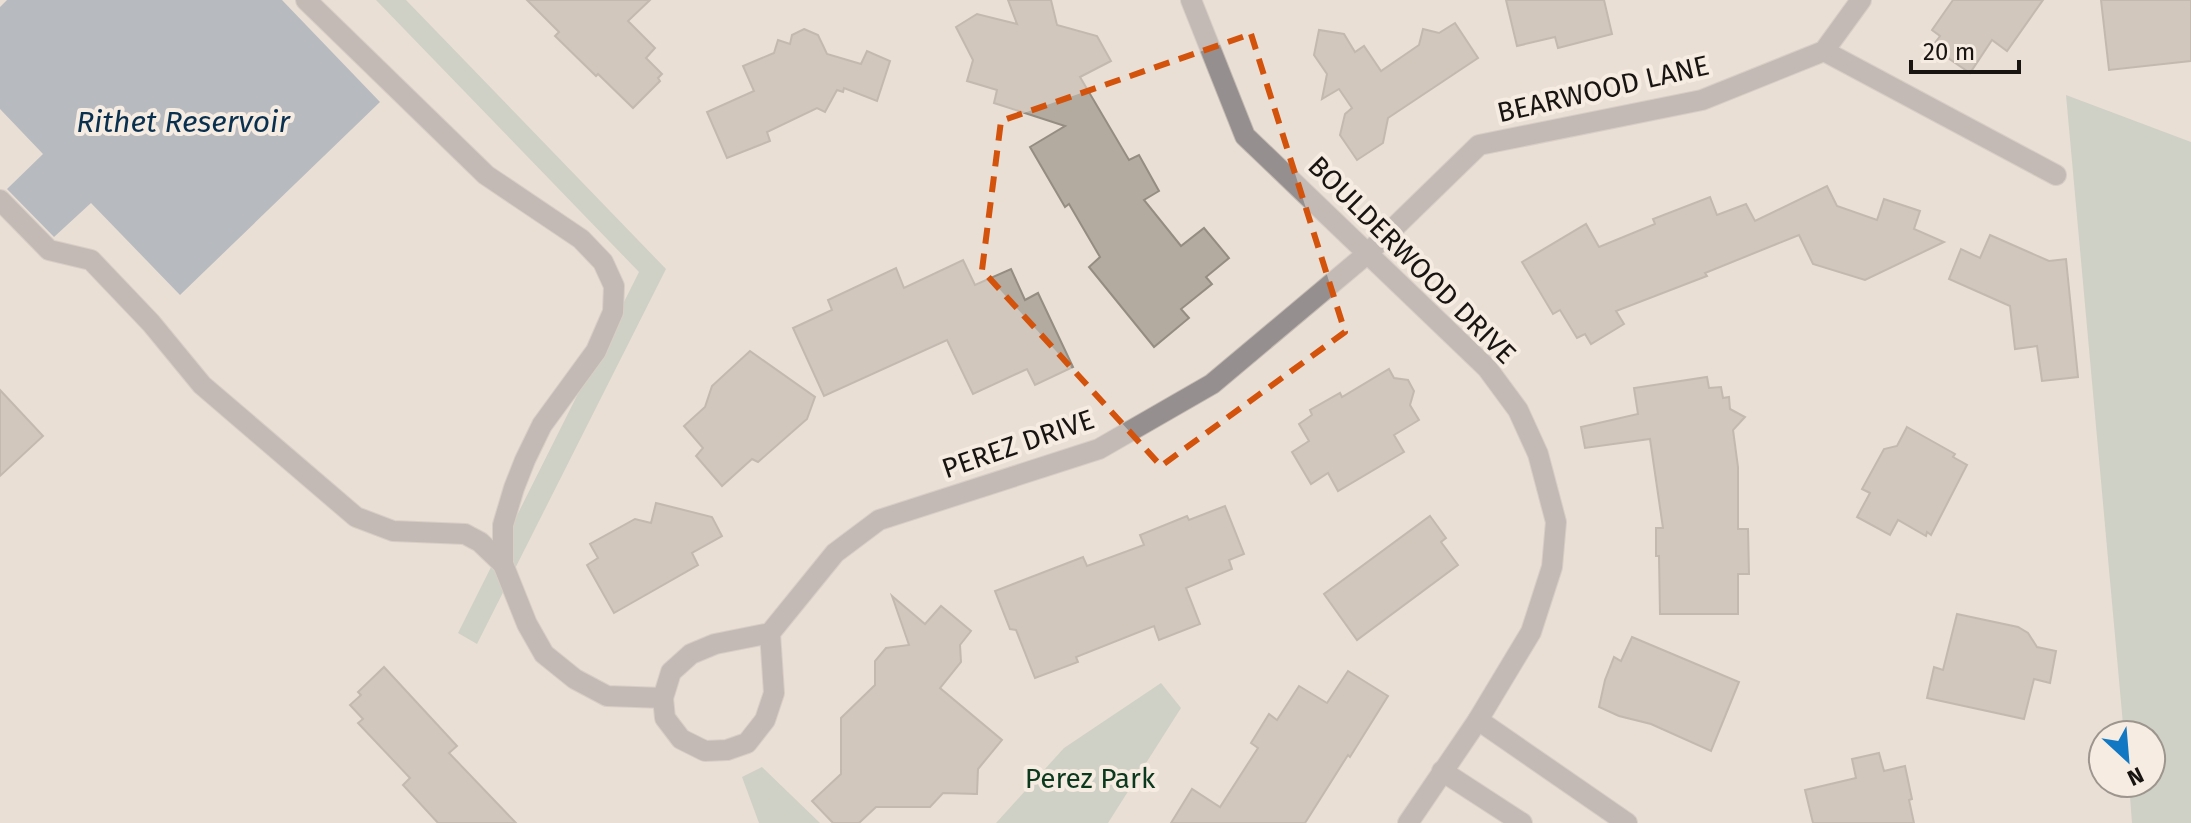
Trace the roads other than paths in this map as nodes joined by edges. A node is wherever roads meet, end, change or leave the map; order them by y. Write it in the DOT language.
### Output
graph roads {
  1 [pos="306,0"];
  2 [pos="1191,0"];
  3 [pos="1861,0"];
  4 [pos="1824,51"];
  5 [pos="2056,175"];
  6 [pos="0,200"];
  7 [pos="1368,253"];
  8 [pos="503,564"];
  9 [pos="770,633"];
  10 [pos="663,698"];
  11 [pos="1478,720"];
  12 [pos="1442,771"];
  13 [pos="1408,823"];
  14 [pos="1522,823"];
  15 [pos="1627,823"];
  1 -- 8 [label="street"];
  2 -- 7 [label="street, BOULDERWOOD DRIVE"];
  3 -- 4 [label="street"];
  4 -- 5 [label="street"];
  4 -- 7 [label="street, BEARWOOD LANE"];
  6 -- 8 [label="street"];
  7 -- 9 [label="street, PEREZ DRIVE"];
  7 -- 11 [label="street, BOULDERWOOD DRIVE"];
  8 -- 10 [label="street"];
  9 -- 10 [label="street"];
  9 -- 10 [label="street"];
  11 -- 12 [label="street, BOULDERWOOD DRIVE"];
  11 -- 15 [label="street"];
  12 -- 13 [label="street, BOULDERWOOD DRIVE"];
  12 -- 14 [label="street"];
}
